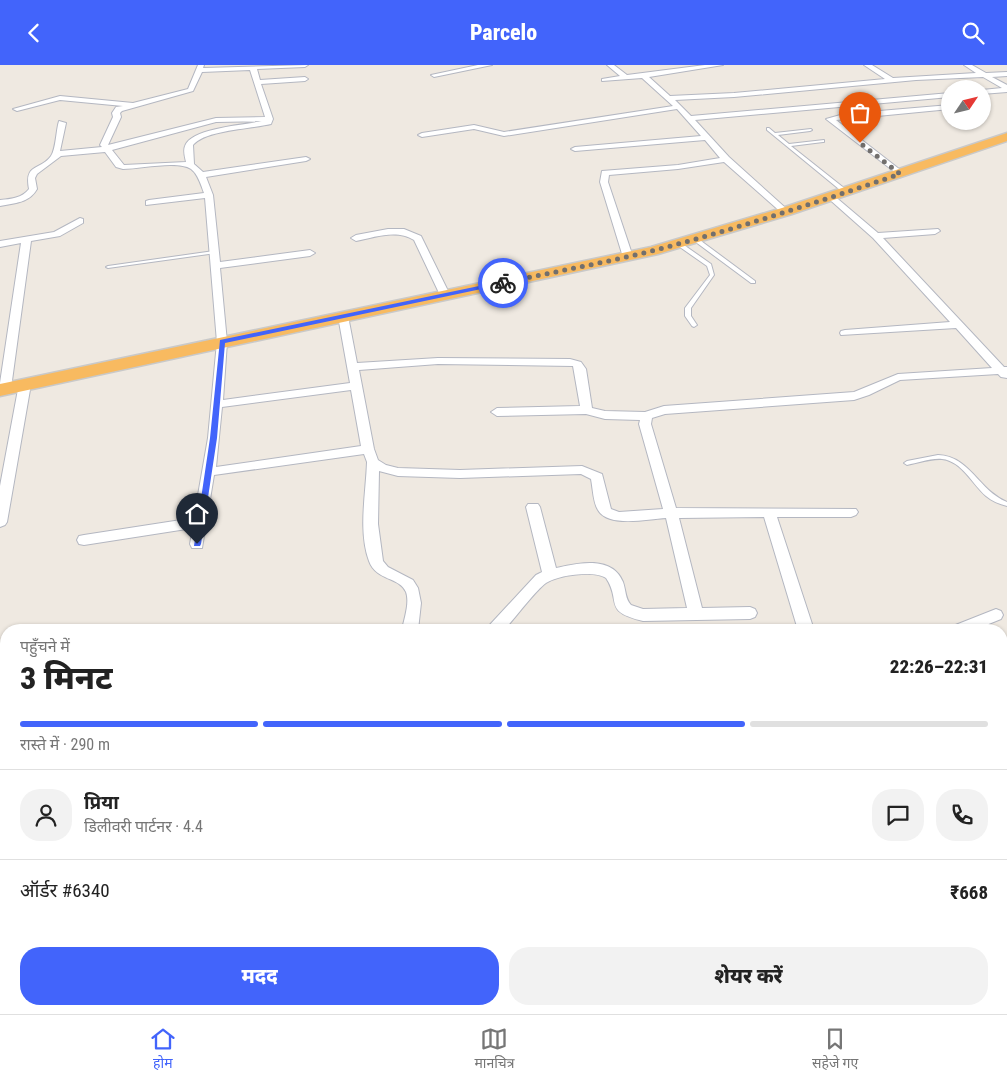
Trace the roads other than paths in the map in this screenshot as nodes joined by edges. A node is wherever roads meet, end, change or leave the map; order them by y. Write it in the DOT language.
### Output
graph roads {
  1 [pos="304,65"];
  2 [pos="437,65"];
  3 [pos="486,65"];
  4 [pos="610,65"];
  5 [pos="720,65"];
  6 [pos="882,65"];
  7 [pos="967,65"];
  8 [pos="703,66"];
  9 [pos="868,66"];
  10 [pos="200,68"];
  11 [pos="253,68"];
  12 [pos="446,72"];
  13 [pos="1007,74"];
  14 [pos="434,75"];
  15 [pos="646,75"];
  16 [pos="985,75"];
  17 [pos="625,77"];
  18 [pos="305,79"];
  19 [pos="604,80"];
  20 [pos="892,80"];
  21 [pos="257,82"];
  22 [pos="1007,89"];
  23 [pos="991,91"];
  24 [pos="941,96"];
  25 [pos="918,97"];
  26 [pos="670,98"];
  27 [pos="133,104"];
  28 [pos="680,107"];
  29 [pos="941,108"];
  30 [pos="17,109"];
  31 [pos="933,109"];
  32 [pos="689,118"];
  33 [pos="269,119"];
  34 [pos="62,123"];
  35 [pos="768,129"];
  36 [pos="810,130"];
  37 [pos="774,134"];
  38 [pos="422,135"];
  39 [pos="1007,137"];
  40 [pos="706,138"];
  41 [pos="823,141"];
  42 [pos="787,145"];
  43 [pos="106,149"];
  44 [pos="575,149"];
  45 [pos="55,157"];
  46 [pos="306,159"];
  47 [pos="726,159"];
  48 [pos="190,165"];
  49 [pos="900,174"];
  50 [pos="200,175"];
  51 [pos="209,195"];
  52 [pos="839,195"];
  53 [pos="0,203"];
  54 [pos="149,203"];
  55 [pos="786,212"];
  56 [pos="80,221"];
  57 [pos="935,231"];
  58 [pos="876,236"];
  59 [pos="356,238"];
  60 [pos="26,241"];
  61 [pos="687,241"];
  62 [pos="0,244"];
  63 [pos="214,251"];
  64 [pos="310,253"];
  65 [pos="628,257"];
  66 [pos="215,266"];
  67 [pos="108,267"];
  68 [pos="753,282"];
  69 [pos="445,295"];
  70 [pos="343,316"];
  71 [pos="694,325"];
  72 [pos="959,325"];
  73 [pos="845,333"];
  74 [pos="222,342"];
  75 [pos="354,367"];
  76 [pos="1005,373"];
  77 [pos="24,384"];
  78 [pos="357,386"];
  79 [pos="3,389"];
  80 [pos="218,404"];
  81 [pos="586,410"];
  82 [pos="497,412"];
  83 [pos="646,416"];
  84 [pos="370,455"];
  85 [pos="907,463"];
  86 [pos="208,473"];
  87 [pos="1007,504"];
  88 [pos="533,507"];
  89 [pos="769,512"];
  90 [pos="851,512"];
  91 [pos="671,513"];
  92 [pos="0,522"];
  93 [pos="201,522"];
  94 [pos="84,540"];
  95 [pos="197,544"];
  96 [pos="550,574"];
  97 [pos="750,613"];
  98 [pos="696,614"];
  99 [pos="996,615"];
  100 [pos="411,624"];
  101 [pos="501,624"];
  102 [pos="804,624"];
  103 [pos="973,624"];
  1 -- 11 [label="street"];
  2 -- 12 [label="street"];
  3 -- 12 [label="street"];
  4 -- 17 [label="street"];
  5 -- 8 [label="street"];
  6 -- 9 [label="street"];
  7 -- 16 [label="street"];
  8 -- 15 [label="street"];
  9 -- 20 [label="street"];
  10 -- 11 [label="street"];
  10 -- 27 [label="street"];
  11 -- 21 [label="street"];
  12 -- 14 [label="street"];
  13 -- 16 [label="street"];
  15 -- 17 [label="street"];
  15 -- 26 [label="street"];
  16 -- 20 [label="street"];
  16 -- 22 [label="street"];
  17 -- 19 [label="street"];
  18 -- 21 [label="street"];
  20 -- 25 [label="street"];
  20 -- 26 [label="street"];
  21 -- 33 [label="street"];
  22 -- 23 [label="street"];
  24 -- 25 [label="street"];
  25 -- 31 [label="street"];
  25 -- 32 [label="street"];
  26 -- 28 [label="street"];
  27 -- 30 [label="street"];
  27 -- 43 [label="street"];
  28 -- 32 [label="street"];
  28 -- 38 [label="street"];
  29 -- 31 [label="street"];
  31 -- 49 [label="street"];
  32 -- 40 [label="street"];
  33 -- 43 [label="street"];
  33 -- 48 [label="street"];
  34 -- 45 [label="street"];
  35 -- 37 [label="lane"];
  36 -- 37 [label="lane"];
  37 -- 42 [label="lane"];
  39 -- 49 [label="highway"];
  40 -- 44 [label="street"];
  40 -- 47 [label="street"];
  41 -- 42 [label="lane"];
  42 -- 52 [label="lane"];
  43 -- 45 [label="street"];
  43 -- 48 [label="street"];
  45 -- 53 [label="street"];
  46 -- 50 [label="street"];
  47 -- 55 [label="street"];
  47 -- 65 [label="street"];
  48 -- 50 [label="street"];
  49 -- 52 [label="highway"];
  50 -- 51 [label="street"];
  51 -- 54 [label="street"];
  51 -- 63 [label="street"];
  52 -- 55 [label="highway"];
  52 -- 58 [label="street"];
  55 -- 61 [label="highway"];
  56 -- 60 [label="street"];
  57 -- 58 [label="street"];
  58 -- 72 [label="street"];
  59 -- 69 [label="street"];
  60 -- 62 [label="street"];
  60 -- 79 [label="street"];
  61 -- 65 [label="highway"];
  61 -- 68 [label="lane"];
  61 -- 71 [label="lane"];
  63 -- 66 [label="street"];
  63 -- 67 [label="lane"];
  64 -- 66 [label="street"];
  65 -- 69 [label="highway"];
  66 -- 74 [label="street"];
  69 -- 70 [label="highway"];
  70 -- 74 [label="highway"];
  70 -- 75 [label="street"];
  72 -- 73 [label="street"];
  72 -- 76 [label="street"];
  74 -- 77 [label="highway"];
  74 -- 80 [label="street"];
  75 -- 78 [label="street"];
  75 -- 81 [label="street"];
  76 -- 83 [label="street"];
  77 -- 79 [label="highway"];
  77 -- 92 [label="street"];
  78 -- 80 [label="street"];
  78 -- 84 [label="street"];
  80 -- 86 [label="street"];
  81 -- 82 [label="street"];
  81 -- 83 [label="street"];
  83 -- 91 [label="street"];
  84 -- 86 [label="street"];
  84 -- 91 [label="street"];
  84 -- 100 [label="street"];
  85 -- 87 [label="lane"];
  86 -- 93 [label="street"];
  88 -- 96 [label="street"];
  89 -- 90 [label="street"];
  89 -- 91 [label="street"];
  89 -- 102 [label="street"];
  91 -- 98 [label="street"];
  93 -- 94 [label="street"];
  93 -- 95 [label="street"];
  96 -- 98 [label="street"];
  96 -- 101 [label="street"];
  97 -- 98 [label="street"];
  99 -- 103 [label="street"];
}
